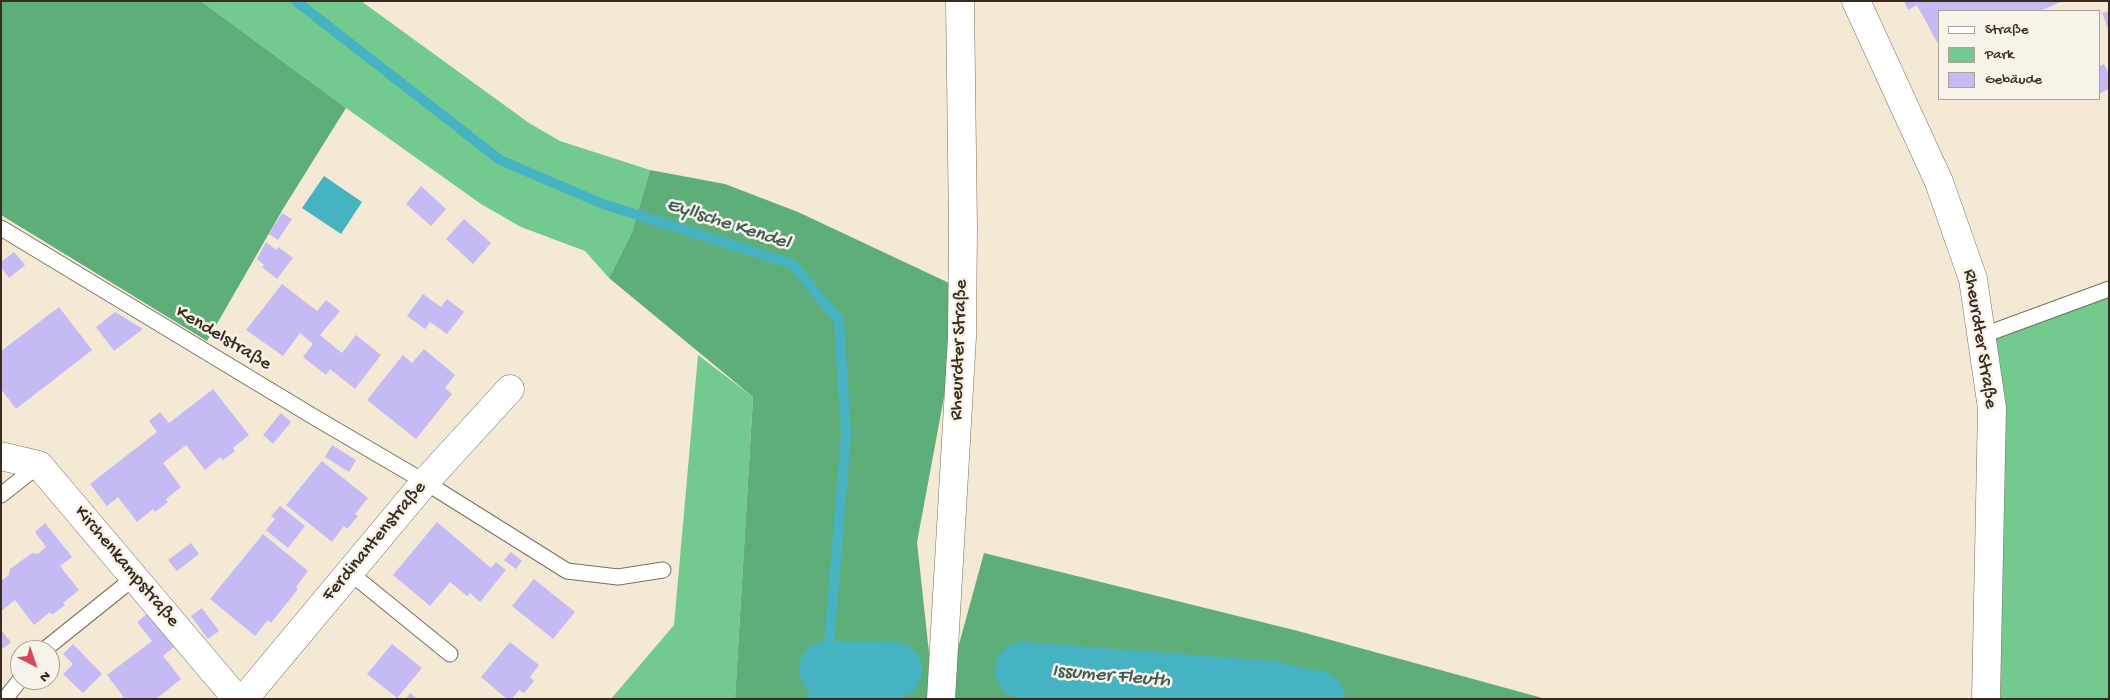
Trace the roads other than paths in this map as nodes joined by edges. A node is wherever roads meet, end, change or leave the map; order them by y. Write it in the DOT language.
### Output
graph roads {
  1 [pos="960,1"];
  2 [pos="1856,1"];
  3 [pos="1,228"];
  4 [pos="2109,288"];
  5 [pos="1981,336"];
  6 [pos="510,389"];
  7 [pos="1,456"];
  8 [pos="39,464"];
  9 [pos="425,482"];
  10 [pos="1,494"];
  11 [pos="662,570"];
  12 [pos="349,572"];
  13 [pos="135,578"];
  14 [pos="57,640"];
  15 [pos="450,654"];
  16 [pos="237,699"];
  17 [pos="244,699"];
  18 [pos="941,699"];
  19 [pos="1986,699"];
  1 -- 18 [label="street, Rheurdter Straße"];
  2 -- 5 [label="street, Rheurdter Straße"];
  3 -- 9 [label="lane, Kendelstraße"];
  4 -- 5 [label="lane"];
  5 -- 19 [label="street, Rheurdter Straße"];
  6 -- 9 [label="street, Ferdinantenstraße"];
  7 -- 8 [label="street"];
  8 -- 10 [label="lane"];
  8 -- 13 [label="street, Kirchenkampstraße"];
  9 -- 11 [label="lane, Kendelstraße"];
  9 -- 12 [label="street, Ferdinantenstraße"];
  12 -- 15 [label="lane"];
  12 -- 17 [label="street, Ferdinantenstraße"];
  13 -- 14 [label="lane"];
  13 -- 16 [label="street, Kirchenkampstraße"];
}
